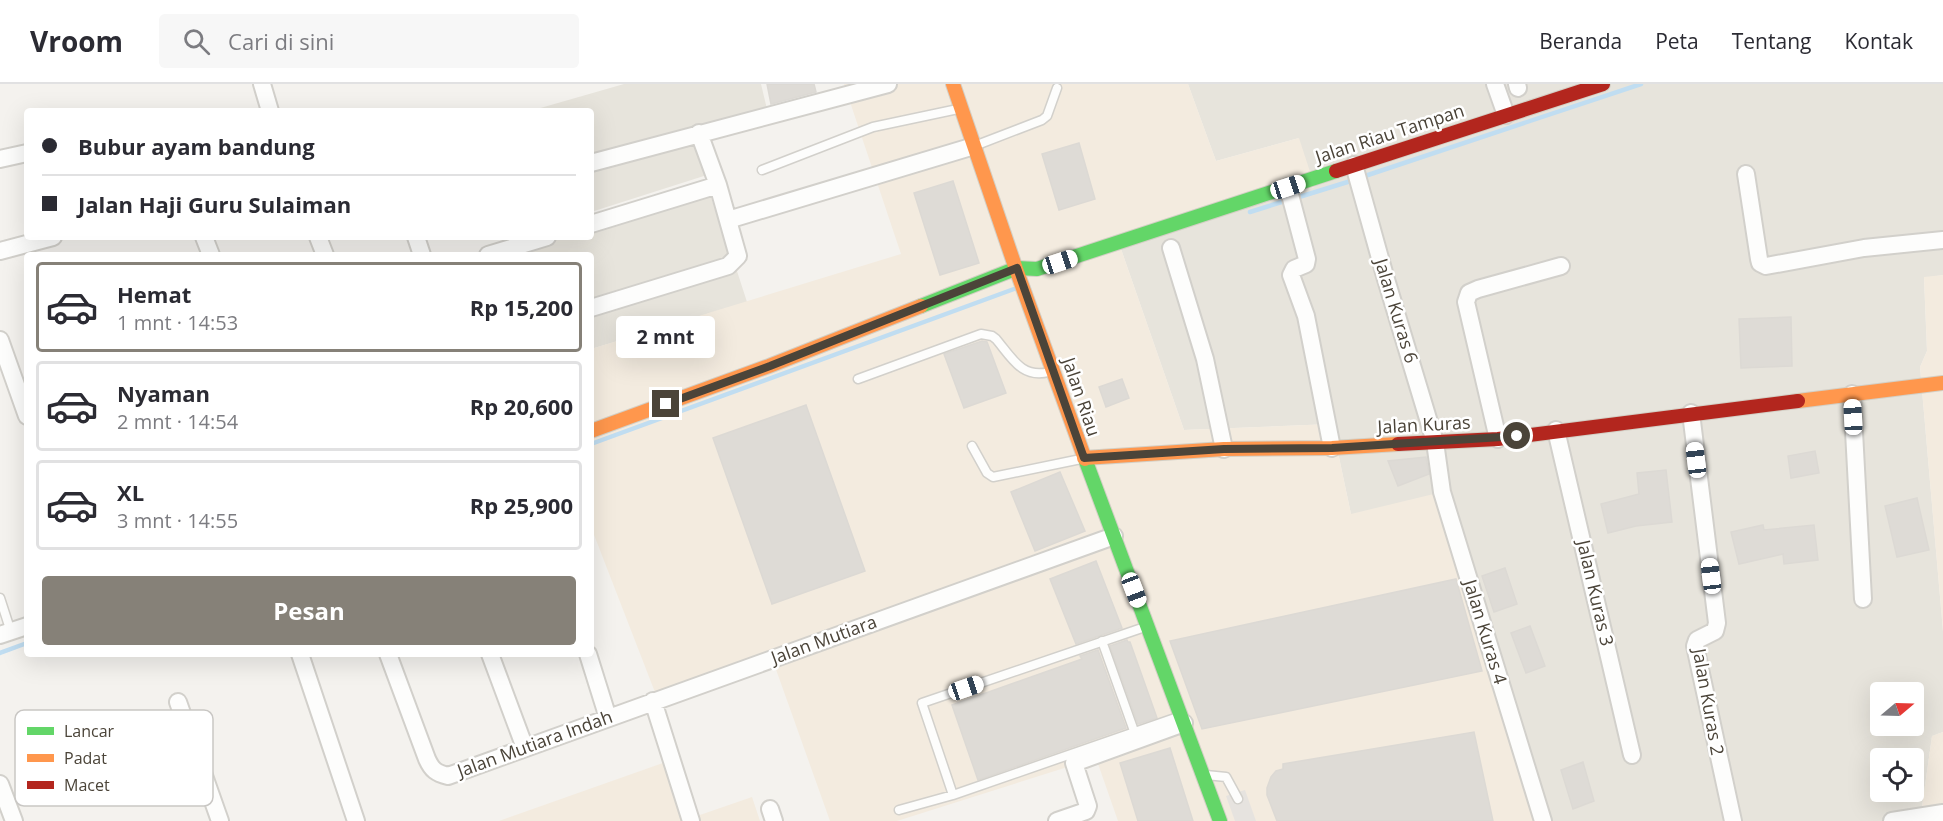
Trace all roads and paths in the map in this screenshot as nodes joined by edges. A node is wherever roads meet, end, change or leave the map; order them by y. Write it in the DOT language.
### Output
graph roads {
  1 [pos="261,84"];
  2 [pos="888,84"];
  3 [pos="953,84"];
  4 [pos="1495,84"];
  5 [pos="1603,84"];
  6 [pos="1583,87"];
  7 [pos="1057,88"];
  8 [pos="269,108"];
  9 [pos="961,108"];
  10 [pos="1506,115"];
  11 [pos="699,133"];
  12 [pos="974,146"];
  13 [pos="24,154"];
  14 [pos="0,159"];
  15 [pos="594,162"];
  16 [pos="762,170"];
  17 [pos="1356,172"];
  18 [pos="1746,174"];
  19 [pos="718,185"];
  20 [pos="1290,194"];
  21 [pos="729,220"];
  22 [pos="594,223"];
  23 [pos="42,240"];
  24 [pos="537,240"];
  25 [pos="1943,240"];
  26 [pos="1171,248"];
  27 [pos="0,251"];
  28 [pos="498,252"];
  29 [pos="1561,266"];
  30 [pos="1018,271"];
  31 [pos="594,307"];
  32 [pos="0,340"];
  33 [pos="1053,371"];
  34 [pos="21,379"];
  35 [pos="858,379"];
  36 [pos="1943,383"];
  37 [pos="1852,394"];
  38 [pos="24,398"];
  39 [pos="1691,413"];
  40 [pos="594,429"];
  41 [pos="1556,430"];
  42 [pos="1498,439"];
  43 [pos="1435,442"];
  44 [pos="972,446"];
  45 [pos="1332,448"];
  46 [pos="1224,449"];
  47 [pos="1084,458"];
  48 [pos="1113,536"];
  49 [pos="0,598"];
  50 [pos="1863,599"];
  51 [pos="1148,626"];
  52 [pos="13,631"];
  53 [pos="1102,640"];
  54 [pos="301,657"];
  55 [pos="389,657"];
  56 [pos="491,657"];
  57 [pos="589,657"];
  58 [pos="653,701"];
  59 [pos="178,702"];
  60 [pos="181,710"];
  61 [pos="608,718"];
  62 [pos="1183,719"];
  63 [pos="1134,732"];
  64 [pos="525,748"];
  65 [pos="1632,755"];
  66 [pos="1203,774"];
  67 [pos="0,784"];
  68 [pos="953,795"];
  69 [pos="1238,799"];
  70 [pos="213,801"];
  71 [pos="899,810"];
  72 [pos="1943,813"];
  73 [pos="14,821"];
  74 [pos="220,821"];
  75 [pos="356,821"];
  76 [pos="691,821"];
  77 [pos="1057,821"];
  78 [pos="1220,821"];
  79 [pos="1543,821"];
  80 [pos="1733,821"];
  81 [pos="1892,821"];
  1 -- 8 [label="street"];
  2 -- 11 [label="street"];
  3 -- 9 [label="street, Jalan Riau"];
  4 -- 10 [label="street"];
  5 -- 6 [label="street, Jalan Riau Tampan"];
  6 -- 10 [label="street, Jalan Riau Tampan"];
  7 -- 12 [label="lane"];
  9 -- 12 [label="street, Jalan Riau"];
  9 -- 16 [label="lane"];
  10 -- 17 [label="street, Jalan Riau Tampan"];
  11 -- 15 [label="street"];
  11 -- 19 [label="street"];
  12 -- 21 [label="street"];
  12 -- 30 [label="street, Jalan Riau"];
  13 -- 14 [label="street"];
  17 -- 20 [label="street, Jalan Riau Tampan"];
  17 -- 43 [label="street, Jalan Kuras 6"];
  18 -- 25 [label="street"];
  19 -- 21 [label="street"];
  19 -- 22 [label="street"];
  20 -- 30 [label="street, Jalan Riau Tampan"];
  20 -- 45 [label="street"];
  21 -- 31 [label="street"];
  23 -- 27 [label="street"];
  24 -- 28 [label="street"];
  26 -- 46 [label="street"];
  29 -- 42 [label="street"];
  30 -- 33 [label="street, Jalan Riau"];
  30 -- 40 [label="street, Jalan Riau Tampan"];
  32 -- 34 [label="street"];
  33 -- 35 [label="lane"];
  33 -- 47 [label="street, Jalan Riau"];
  34 -- 38 [label="street"];
  36 -- 37 [label="street, Jalan Kuras"];
  37 -- 39 [label="street, Jalan Kuras"];
  37 -- 50 [label="street"];
  39 -- 41 [label="street, Jalan Kuras"];
  39 -- 80 [label="street, Jalan Kuras 2"];
  41 -- 42 [label="street, Jalan Kuras"];
  41 -- 65 [label="street, Jalan Kuras 3"];
  42 -- 43 [label="street, Jalan Kuras"];
  43 -- 45 [label="street, Jalan Kuras"];
  43 -- 79 [label="street, Jalan Kuras 4"];
  44 -- 47 [label="lane"];
  45 -- 46 [label="street, Jalan Kuras"];
  46 -- 47 [label="street, Jalan Kuras"];
  47 -- 48 [label="street, Jalan Riau"];
  48 -- 51 [label="street, Jalan Riau"];
  48 -- 58 [label="street, Jalan Mutiara"];
  49 -- 52 [label="lane"];
  51 -- 53 [label="lane"];
  51 -- 62 [label="street, Jalan Riau"];
  53 -- 63 [label="lane"];
  53 -- 68 [label="lane"];
  54 -- 75 [label="street"];
  55 -- 64 [label="street, Jalan Mutiara Indah"];
  56 -- 64 [label="street"];
  57 -- 61 [label="street"];
  58 -- 61 [label="street, Jalan Mutiara Indah"];
  58 -- 76 [label="street"];
  59 -- 60 [label="street"];
  61 -- 64 [label="street, Jalan Mutiara Indah"];
  62 -- 63 [label="lane"];
  62 -- 66 [label="street, Jalan Riau"];
  62 -- 77 [label="street"];
  63 -- 68 [label="lane"];
  66 -- 69 [label="lane"];
  66 -- 78 [label="street, Jalan Riau"];
  67 -- 73 [label="street"];
  68 -- 71 [label="lane"];
  70 -- 74 [label="street"];
  72 -- 81 [label="street"];
}
